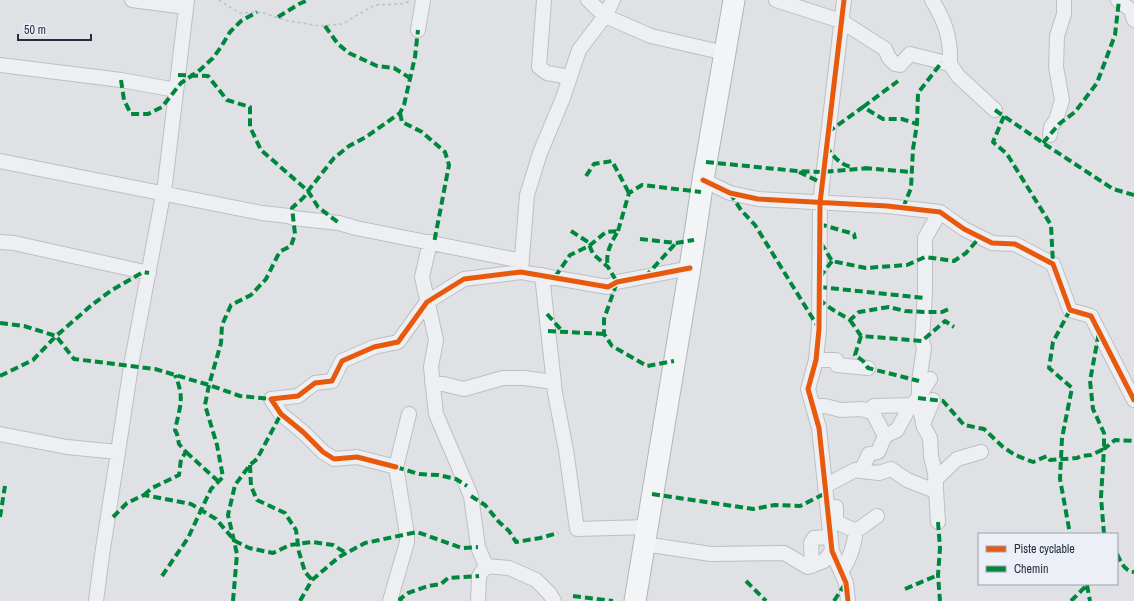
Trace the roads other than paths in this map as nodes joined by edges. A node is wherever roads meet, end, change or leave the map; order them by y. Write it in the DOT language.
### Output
graph roads {
  1 [pos="132,0"];
  2 [pos="423,0"];
  3 [pos="544,0"];
  4 [pos="588,0"];
  5 [pos="613,0"];
  6 [pos="734,0"];
  7 [pos="776,0"];
  8 [pos="844,0"];
  9 [pos="932,0"];
  10 [pos="1064,0"];
  11 [pos="1118,0"];
  12 [pos="186,4"];
  13 [pos="605,16"];
  14 [pos="1134,20"];
  15 [pos="841,21"];
  16 [pos="418,30"];
  17 [pos="725,52"];
  18 [pos="950,64"];
  19 [pos="0,65"];
  20 [pos="570,77"];
  21 [pos="176,90"];
  22 [pos="995,110"];
  23 [pos="1050,135"];
  24 [pos="0,161"];
  25 [pos="703,180"];
  26 [pos="163,192"];
  27 [pos="820,203"];
  28 [pos="940,212"];
  29 [pos="0,242"];
  30 [pos="430,242"];
  31 [pos="522,266"];
  32 [pos="690,268"];
  33 [pos="149,273"];
  34 [pos="542,275"];
  35 [pos="427,302"];
  36 [pos="816,360"];
  37 [pos="868,368"];
  38 [pos="930,379"];
  39 [pos="554,382"];
  40 [pos="432,383"];
  41 [pos="933,400"];
  42 [pos="1134,400"];
  43 [pos="916,402"];
  44 [pos="813,406"];
  45 [pos="868,411"];
  46 [pos="409,414"];
  47 [pos="923,424"];
  48 [pos="0,434"];
  49 [pos="885,436"];
  50 [pos="118,452"];
  51 [pos="981,452"];
  52 [pos="396,467"];
  53 [pos="861,471"];
  54 [pos="935,483"];
  55 [pos="825,486"];
  56 [pos="827,504"];
  57 [pos="877,516"];
  58 [pos="938,522"];
  59 [pos="856,531"];
  60 [pos="646,535"];
  61 [pos="831,544"];
  62 [pos="486,566"];
  63 [pos="812,566"];
  64 [pos="841,572"];
  65 [pos="96,601"];
  66 [pos="390,601"];
  67 [pos="478,601"];
  68 [pos="554,601"];
  69 [pos="635,601"];
  70 [pos="848,601"];
  1 -- 12 [label="street"];
  2 -- 16 [label="street"];
  3 -- 20 [label="street"];
  4 -- 13 [label="street"];
  5 -- 13 [label="street"];
  6 -- 17 [label="highway"];
  7 -- 15 [label="street"];
  8 -- 15 [label="street"];
  9 -- 18 [label="street"];
  10 -- 23 [label="street"];
  11 -- 14 [label="street"];
  12 -- 21 [label="street"];
  13 -- 17 [label="street"];
  13 -- 20 [label="street"];
  15 -- 18 [label="street"];
  15 -- 27 [label="street"];
  17 -- 25 [label="highway"];
  18 -- 22 [label="street"];
  19 -- 21 [label="street"];
  20 -- 31 [label="street"];
  21 -- 26 [label="street"];
  24 -- 26 [label="street"];
  25 -- 27 [label="street"];
  25 -- 32 [label="highway"];
  26 -- 30 [label="street"];
  26 -- 33 [label="street"];
  27 -- 28 [label="street"];
  27 -- 36 [label="street"];
  28 -- 42 [label="street"];
  28 -- 43 [label="street"];
  29 -- 33 [label="street"];
  30 -- 31 [label="street"];
  30 -- 35 [label="street"];
  31 -- 34 [label="street"];
  31 -- 35 [label="street"];
  32 -- 34 [label="street"];
  32 -- 60 [label="highway"];
  33 -- 50 [label="street"];
  34 -- 39 [label="street"];
  35 -- 40 [label="street"];
  35 -- 52 [label="street"];
  36 -- 37 [label="street"];
  36 -- 44 [label="street"];
  38 -- 43 [label="street"];
  39 -- 40 [label="street"];
  39 -- 60 [label="street"];
  40 -- 62 [label="street"];
  41 -- 47 [label="street"];
  43 -- 45 [label="street"];
  43 -- 47 [label="street"];
  43 -- 49 [label="street"];
  44 -- 45 [label="street"];
  44 -- 55 [label="street"];
  45 -- 49 [label="street"];
  46 -- 52 [label="street"];
  47 -- 54 [label="street"];
  48 -- 50 [label="street"];
  49 -- 53 [label="street"];
  50 -- 65 [label="street"];
  51 -- 54 [label="street"];
  52 -- 66 [label="street"];
  53 -- 54 [label="street"];
  53 -- 55 [label="street"];
  54 -- 58 [label="street"];
  55 -- 56 [label="street"];
  56 -- 59 [label="street"];
  56 -- 61 [label="street"];
  57 -- 59 [label="street"];
  59 -- 64 [label="street"];
  60 -- 63 [label="street"];
  60 -- 69 [label="highway"];
  61 -- 63 [label="street"];
  61 -- 63 [label="street"];
  61 -- 64 [label="street"];
  62 -- 67 [label="street"];
  62 -- 68 [label="street"];
  64 -- 70 [label="street"];
}
